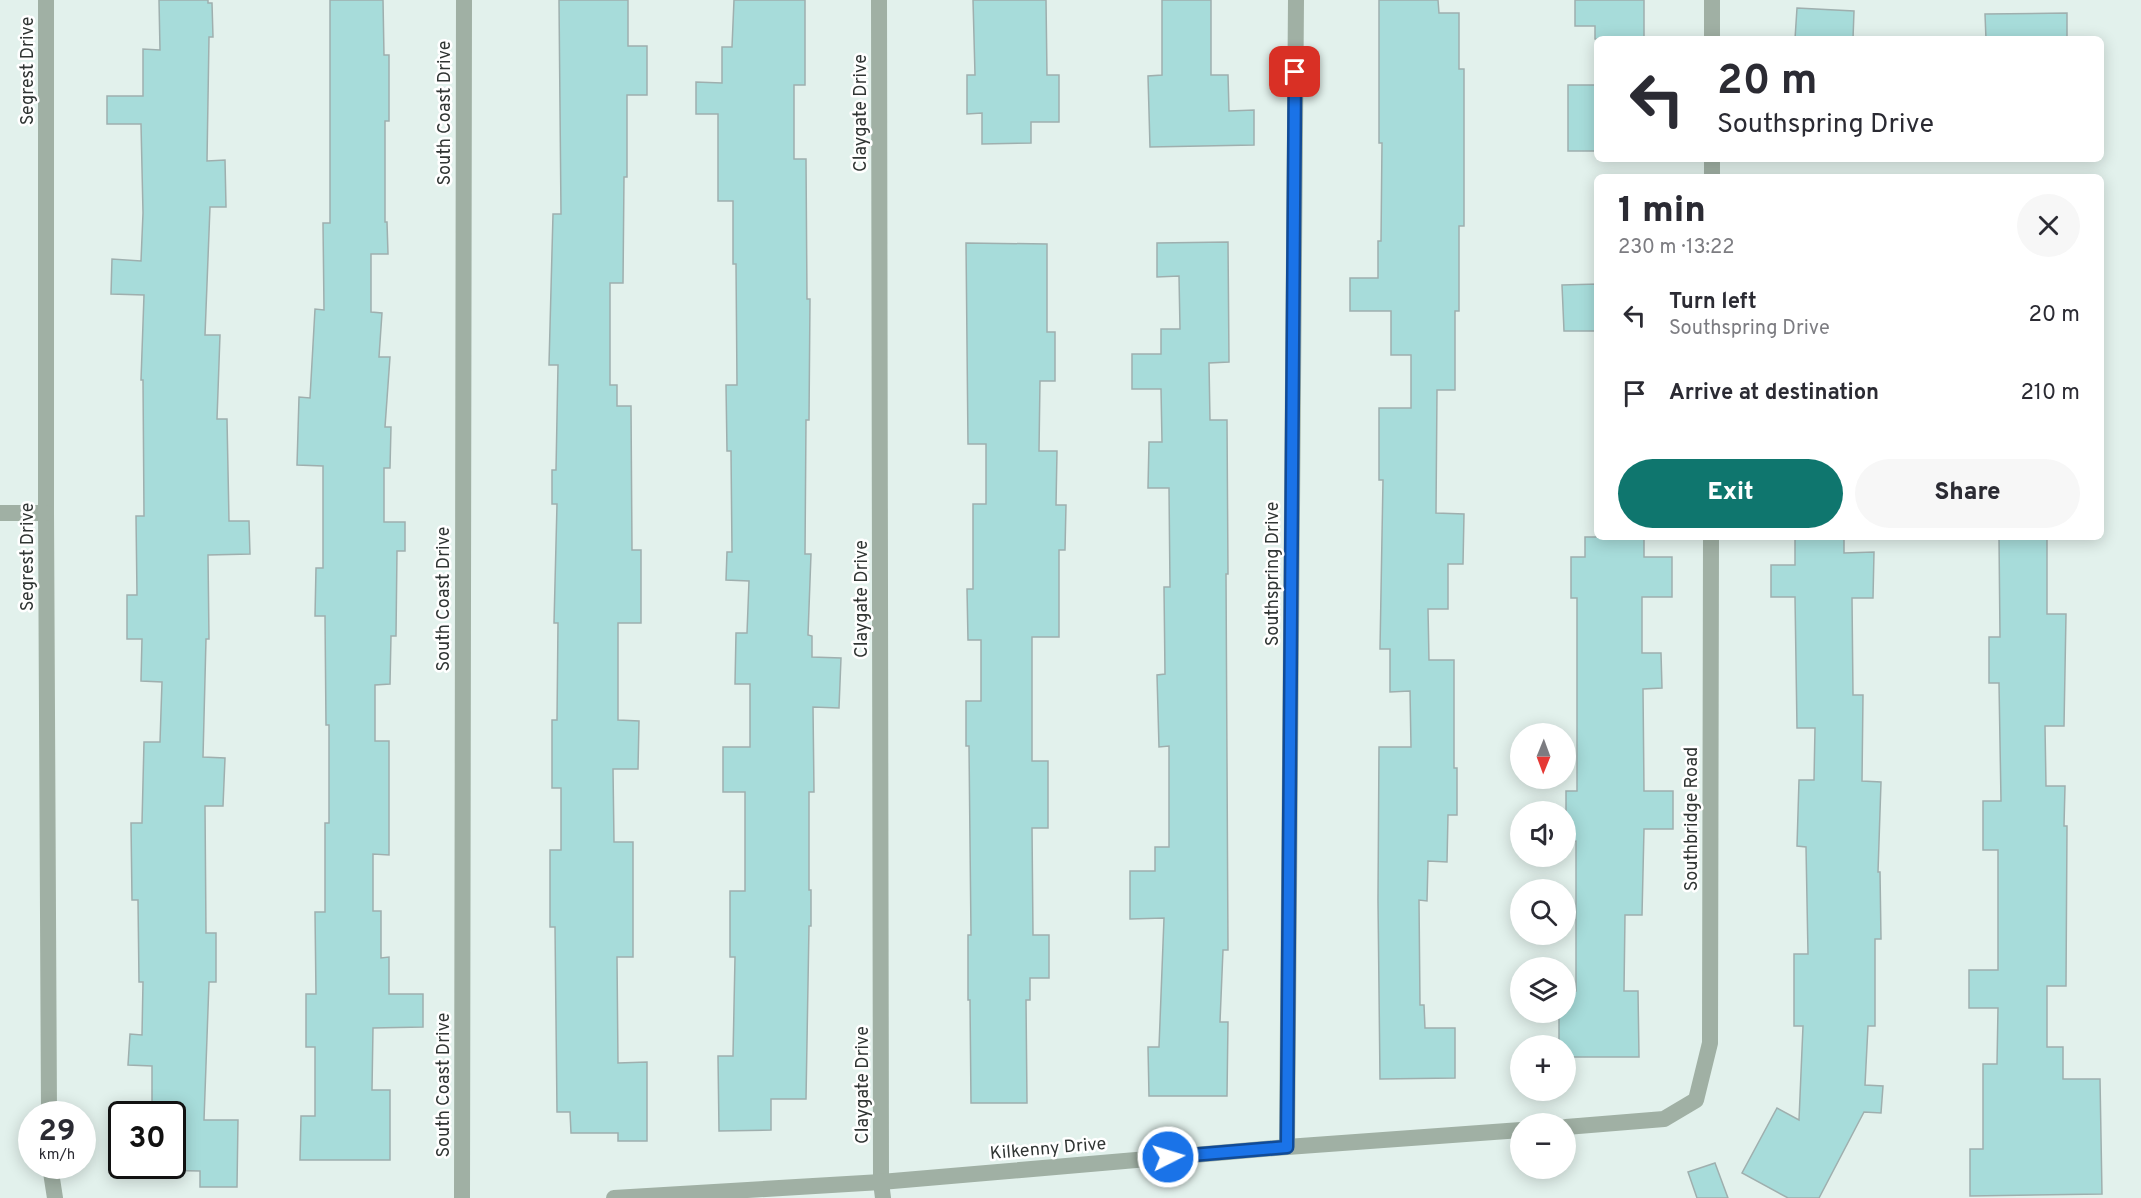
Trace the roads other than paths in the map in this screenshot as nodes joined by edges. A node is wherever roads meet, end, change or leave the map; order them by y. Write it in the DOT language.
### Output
graph roads {
  1 [pos="46,0"];
  2 [pos="464,0"];
  3 [pos="879,0"];
  4 [pos="1296,0"];
  5 [pos="1712,0"];
  6 [pos="1712,36"];
  7 [pos="0,513"];
  8 [pos="46,513"];
  9 [pos="1711,540"];
  10 [pos="50,1101"];
  11 [pos="1576,1126"];
  12 [pos="1510,1131"];
  13 [pos="1287,1147"];
  14 [pos="882,1190"];
  15 [pos="462,1198"];
  16 [pos="614,1198"];
  1 -- 8 [label="street, Segrest Drive"];
  2 -- 15 [label="street, South Coast Drive"];
  3 -- 14 [label="street, Claygate Drive"];
  4 -- 13 [label="street, Southspring Drive"];
  5 -- 6 [label="street"];
  7 -- 8 [label="street"];
  8 -- 10 [label="street, Segrest Drive"];
  9 -- 11 [label="street, Southbridge Road"];
  12 -- 13 [label="street, Kilkenny Drive"];
  13 -- 14 [label="street, Kilkenny Drive"];
  14 -- 16 [label="street, Kilkenny Drive"];
}
